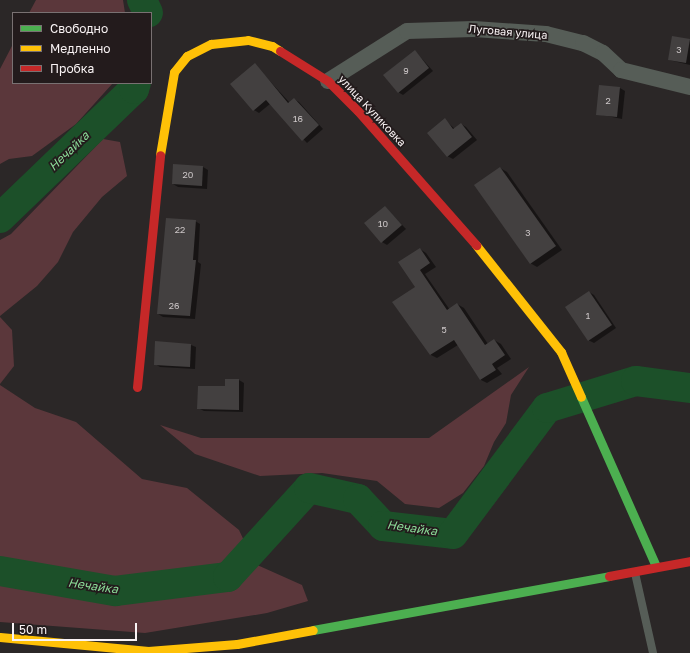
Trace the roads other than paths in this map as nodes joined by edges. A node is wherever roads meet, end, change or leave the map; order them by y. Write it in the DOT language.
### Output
graph roads {
  1 [pos="328,82"];
  2 [pos="690,88"];
  3 [pos="137,387"];
  4 [pos="690,561"];
  5 [pos="656,566"];
  6 [pos="635,570"];
  7 [pos="0,637"];
  8 [pos="69,649"];
  9 [pos="653,653"];
  1 -- 2 [label="street, Луговая улица"];
  1 -- 3 [label="street, улица Куликовка"];
  1 -- 5 [label="street, улица Куликовка"];
  4 -- 5 [label="street"];
  5 -- 6 [label="street"];
  6 -- 8 [label="street"];
  6 -- 9 [label="lane"];
  7 -- 8 [label="street"];
}
